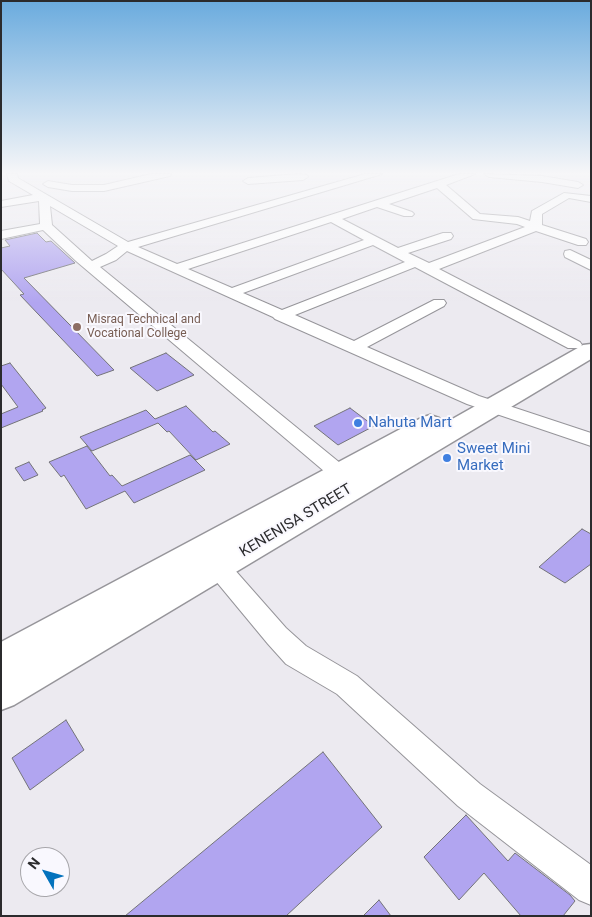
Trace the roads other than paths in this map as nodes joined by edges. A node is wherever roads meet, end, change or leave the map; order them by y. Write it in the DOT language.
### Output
graph roads {
  1 [pos="46,217"];
  2 [pos="84,217"];
  3 [pos="225,217"];
  4 [pos="336,217"];
  5 [pos="477,217"];
  6 [pos="536,217"];
  7 [pos="332,218"];
  8 [pos="46,226"];
  9 [pos="536,227"];
  10 [pos="1,235"];
  11 [pos="447,236"];
  12 [pos="374,240"];
  13 [pos="582,242"];
  14 [pos="126,246"];
  15 [pos="398,252"];
  16 [pos="570,254"];
  17 [pos="91,266"];
  18 [pos="422,266"];
  19 [pos="591,266"];
  20 [pos="176,268"];
  21 [pos="230,293"];
  22 [pos="439,304"];
  23 [pos="280,316"];
  24 [pos="353,348"];
  25 [pos="586,349"];
  26 [pos="482,403"];
  27 [pos="591,440"];
  28 [pos="338,472"];
  29 [pos="218,567"];
  30 [pos="127,604"];
  31 [pos="1,660"];
  32 [pos="1,693"];
  33 [pos="591,888"];
  1 -- 8 [label="street"];
  2 -- 14 [label="street"];
  3 -- 14 [label="street"];
  4 -- 7 [label="street"];
  5 -- 9 [label="street"];
  6 -- 9 [label="street"];
  7 -- 12 [label="street"];
  7 -- 20 [label="street"];
  8 -- 10 [label="street"];
  8 -- 17 [label="street"];
  9 -- 13 [label="street"];
  9 -- 18 [label="street"];
  11 -- 15 [label="street"];
  12 -- 15 [label="street"];
  12 -- 21 [label="street"];
  14 -- 17 [label="street"];
  14 -- 20 [label="street"];
  15 -- 18 [label="street"];
  16 -- 19 [label="street"];
  17 -- 28 [label="street"];
  18 -- 23 [label="street"];
  18 -- 25 [label="street"];
  20 -- 21 [label="street"];
  21 -- 23 [label="street"];
  22 -- 24 [label="street"];
  23 -- 24 [label="street"];
  24 -- 26 [label="street"];
  25 -- 26 [label="main road, KENENISA STREET"];
  26 -- 27 [label="street"];
  26 -- 28 [label="main road, KENENISA STREET"];
  26 -- 29 [label="main road, KENENISA STREET"];
  28 -- 30 [label="main road, KENENISA STREET"];
  29 -- 30 [label="main road, KENENISA STREET"];
  29 -- 33 [label="street"];
  30 -- 31 [label="main road, KENENISA STREET"];
  30 -- 32 [label="main road, KENENISA STREET"];
}
